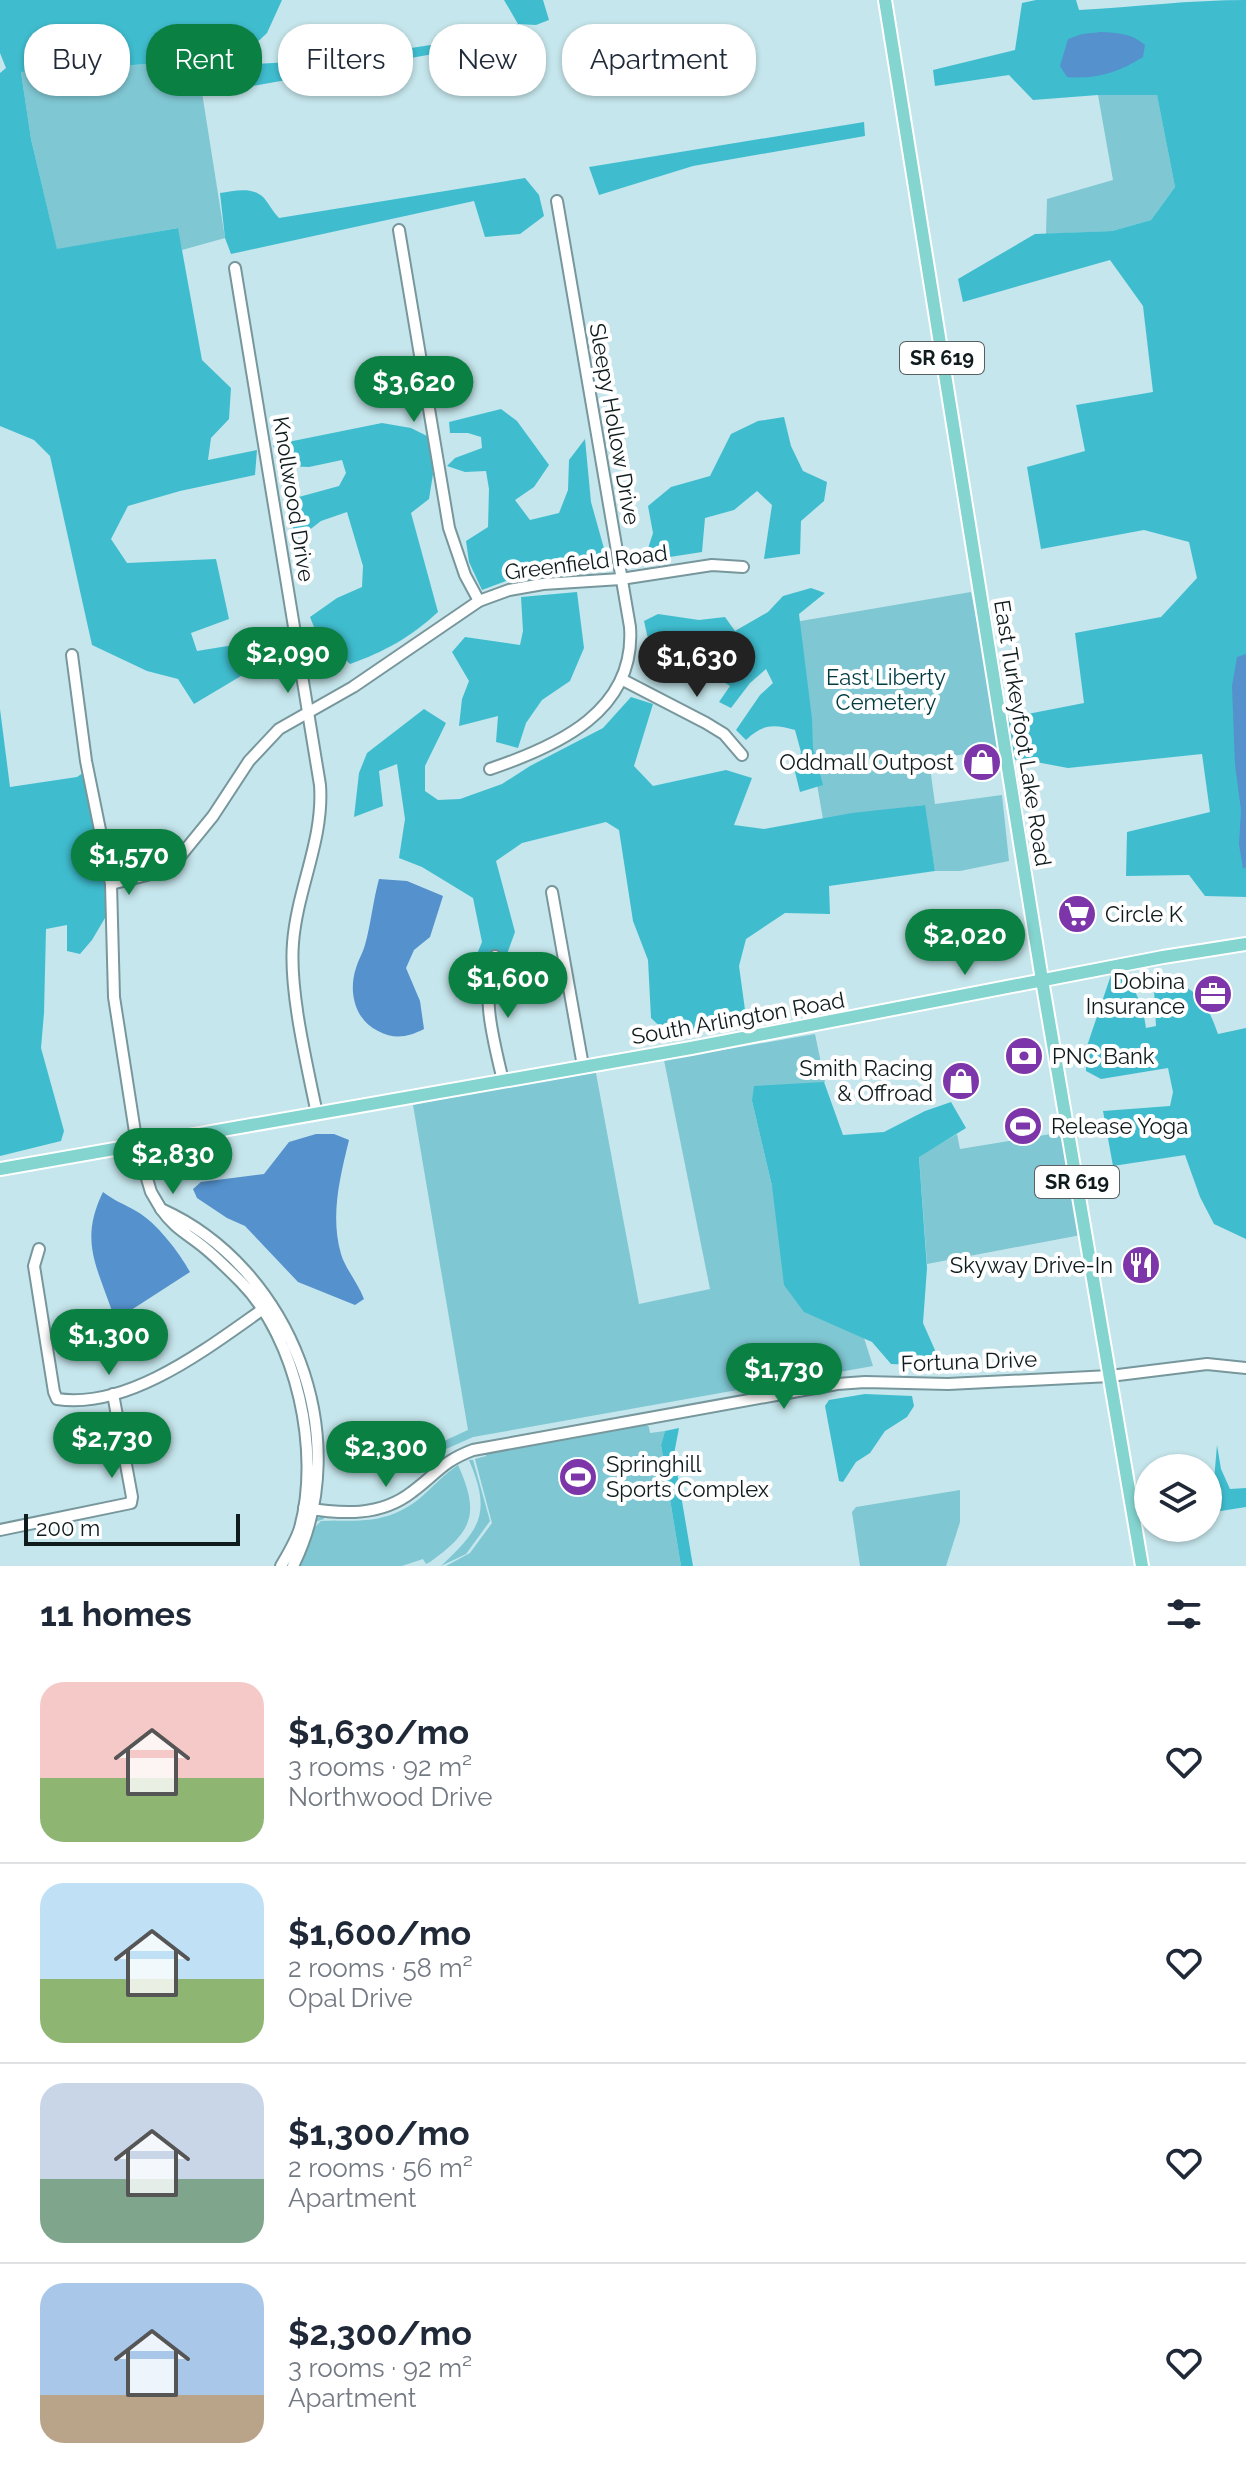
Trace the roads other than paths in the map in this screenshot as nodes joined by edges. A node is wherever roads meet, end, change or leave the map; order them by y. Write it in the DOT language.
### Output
graph roads {
  1 [pos="885,0"];
  2 [pos="557,201"];
  3 [pos="399,230"];
  4 [pos="235,268"];
  5 [pos="743,567"];
  6 [pos="621,579"];
  7 [pos="479,601"];
  8 [pos="72,655"];
  9 [pos="623,680"];
  10 [pos="309,712"];
  11 [pos="742,755"];
  12 [pos="490,769"];
  13 [pos="111,884"];
  14 [pos="552,892"];
  15 [pos="1246,944"];
  16 [pos="495,956"];
  17 [pos="1042,980"];
  18 [pos="583,1066"];
  19 [pos="503,1081"];
  20 [pos="317,1114"];
  21 [pos="137,1145"];
  22 [pos="0,1169"];
  23 [pos="39,1249"];
  24 [pos="266,1306"];
  25 [pos="1246,1368"];
  26 [pos="1110,1376"];
  27 [pos="113,1394"];
  28 [pos="309,1509"];
  29 [pos="0,1530"];
  30 [pos="281,1566"];
  31 [pos="293,1566"];
  32 [pos="1142,1566"];
  1 -- 17 [label="main road, East Turkeyfoot Lake Road / SR 619"];
  2 -- 6 [label="street, Sleepy Hollow Drive"];
  3 -- 7 [label="street"];
  4 -- 10 [label="street, Knollwood Drive"];
  5 -- 6 [label="street, Greenfield Road"];
  6 -- 7 [label="street, Greenfield Road"];
  6 -- 9 [label="street, Sleepy Hollow Drive"];
  7 -- 10 [label="street, Greenfield Road"];
  8 -- 13 [label="street"];
  9 -- 11 [label="street"];
  9 -- 12 [label="street, Sleepy Hollow Drive"];
  10 -- 13 [label="street, Greenfield Road"];
  10 -- 20 [label="street, Knollwood Drive"];
  13 -- 21 [label="street"];
  14 -- 18 [label="street"];
  15 -- 17 [label="main road, South Arlington Road"];
  16 -- 19 [label="street"];
  17 -- 18 [label="main road, South Arlington Road"];
  17 -- 26 [label="main road, East Turkeyfoot Lake Road / SR 619"];
  18 -- 19 [label="main road, South Arlington Road"];
  19 -- 20 [label="main road, South Arlington Road"];
  20 -- 21 [label="main road, South Arlington Road"];
  21 -- 22 [label="main road, South Arlington Road"];
  21 -- 24 [label="street"];
  23 -- 27 [label="street"];
  24 -- 27 [label="street"];
  24 -- 28 [label="street"];
  25 -- 26 [label="street, Fortuna Drive"];
  26 -- 28 [label="street, Fortuna Drive"];
  26 -- 32 [label="main road, East Turkeyfoot Lake Road / SR 619"];
  27 -- 29 [label="street"];
  28 -- 30 [label="street"];
  28 -- 31 [label="street"];
}
